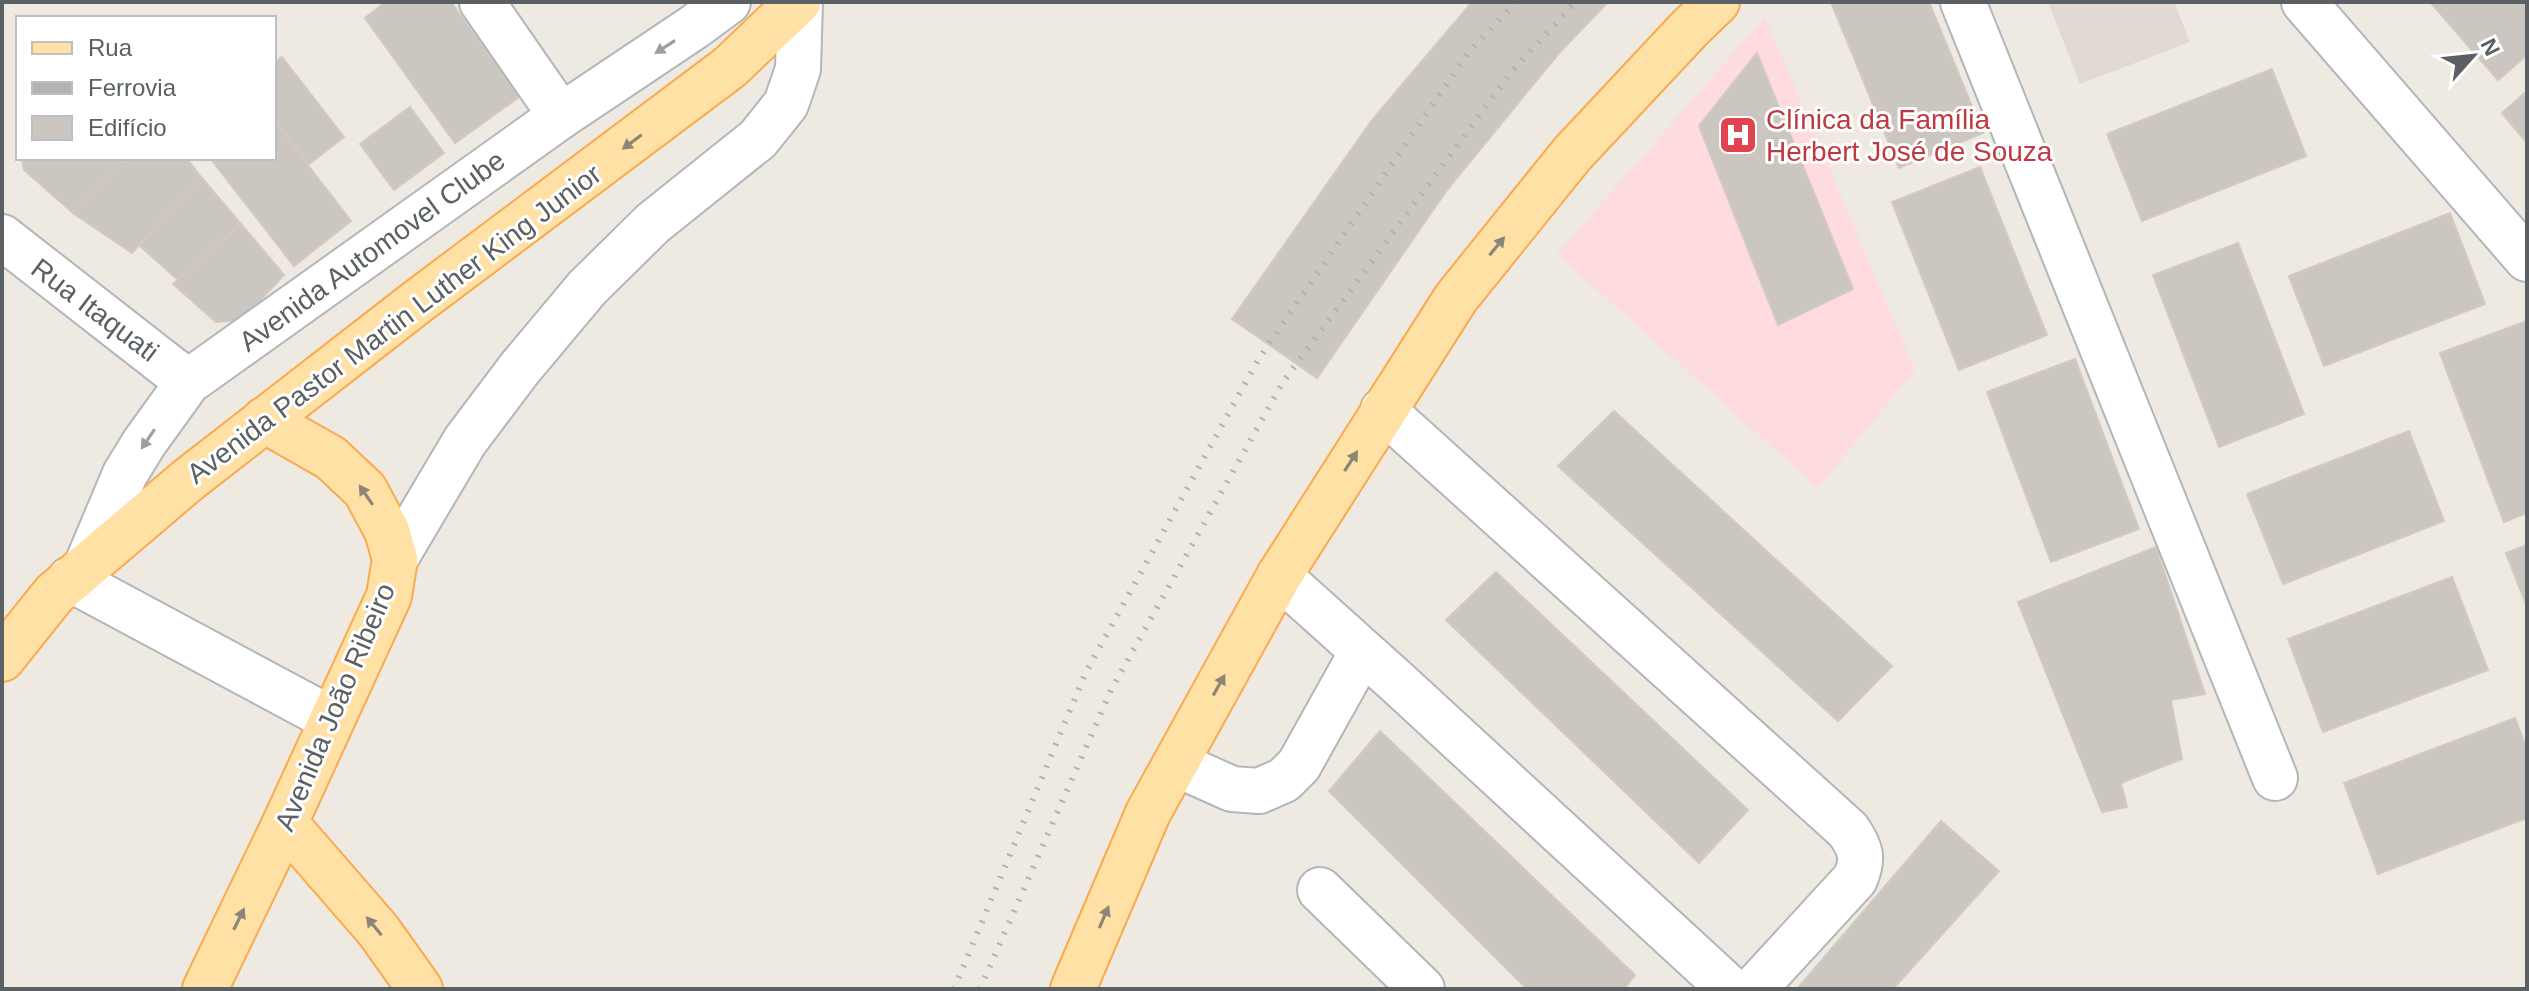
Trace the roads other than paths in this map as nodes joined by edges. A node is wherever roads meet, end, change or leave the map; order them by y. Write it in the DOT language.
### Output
graph roads {
  1 [pos="482,2"];
  2 [pos="728,2"];
  3 [pos="799,2"];
  4 [pos="1717,2"];
  5 [pos="1963,2"];
  6 [pos="2304,2"];
  7 [pos="561,116"];
  8 [pos="2,237"];
  9 [pos="2527,259"];
  10 [pos="188,382"];
  11 [pos="1383,410"];
  12 [pos="264,420"];
  13 [pos="395,559"];
  14 [pos="79,572"];
  15 [pos="1279,576"];
  16 [pos="8,642"];
  17 [pos="1362,652"];
  18 [pos="331,719"];
  19 [pos="1176,764"];
  20 [pos="2275,778"];
  21 [pos="285,823"];
  22 [pos="1320,890"];
  23 [pos="205,989"];
  24 [pos="420,989"];
  25 [pos="1073,989"];
  26 [pos="1422,989"];
  27 [pos="1730,989"];
  28 [pos="1754,989"];
  1 -- 7 [label="street"];
  2 -- 7 [label="street, Avenida Automovel Clube, one-way"];
  3 -- 12 [label="main road, Avenida Pastor Martin Luther King Junior, one-way"];
  3 -- 13 [label="street"];
  11 -- 4 [label="main road, one-way"];
  5 -- 20 [label="street"];
  6 -- 9 [label="street"];
  7 -- 10 [label="street, Avenida Automovel Clube"];
  8 -- 10 [label="street, Rua Itaquati"];
  10 -- 14 [label="street, Avenida Automovel Clube, one-way"];
  15 -- 11 [label="main road, one-way"];
  11 -- 28 [label="street"];
  13 -- 12 [label="main road, Avenida João Ribeiro, one-way"];
  12 -- 14 [label="main road, Avenida Pastor Martin Luther King Junior"];
  13 -- 18 [label="main road, Avenida João Ribeiro"];
  14 -- 16 [label="main road, Avenida Pastor Martin Luther King Junior"];
  14 -- 18 [label="street"];
  15 -- 17 [label="street"];
  19 -- 15 [label="main road, one-way"];
  17 -- 19 [label="street"];
  17 -- 27 [label="street"];
  18 -- 21 [label="main road, Avenida João Ribeiro"];
  25 -- 19 [label="main road, one-way"];
  23 -- 21 [label="main road, Avenida João Ribeiro, one-way"];
  24 -- 21 [label="main road, one-way"];
  22 -- 26 [label="street"];
}
